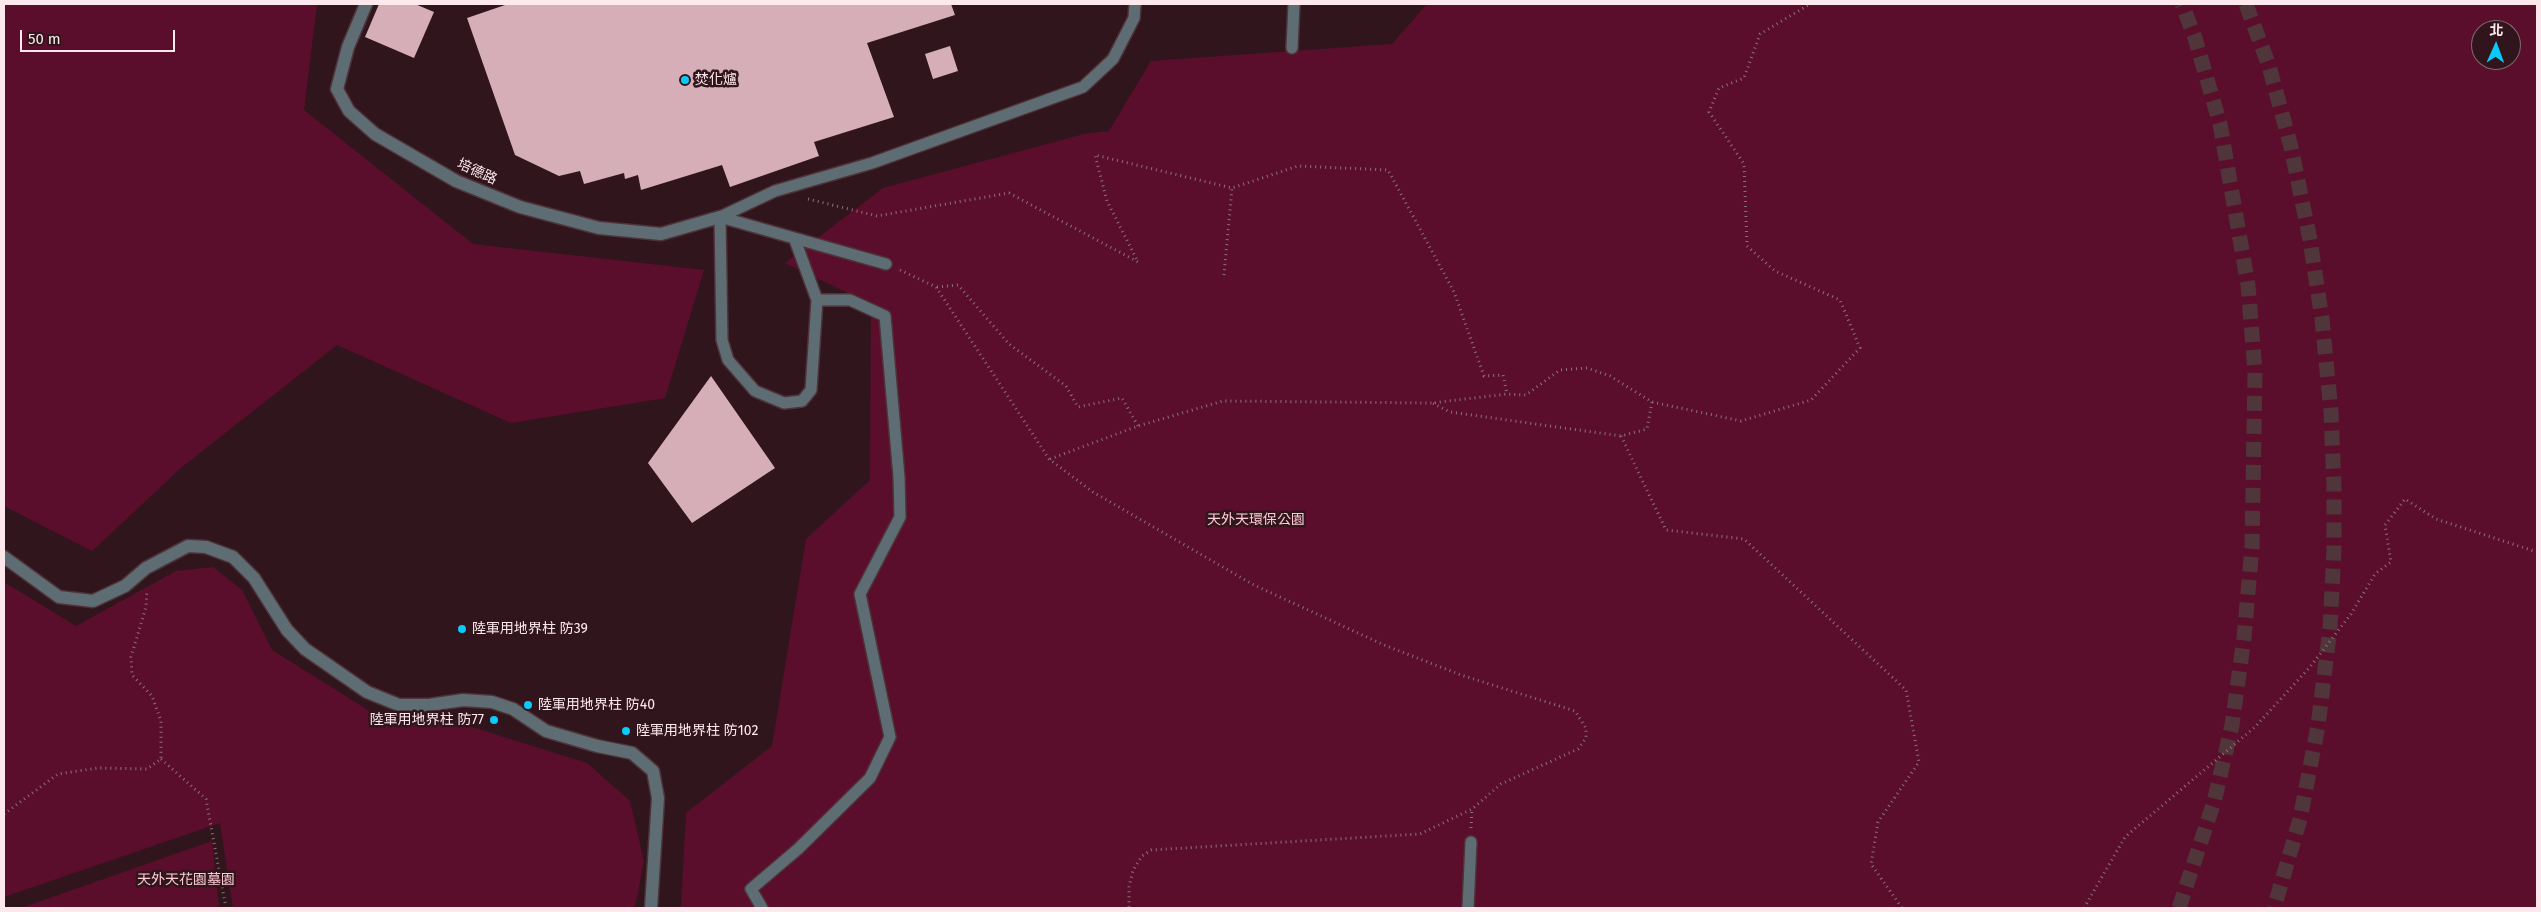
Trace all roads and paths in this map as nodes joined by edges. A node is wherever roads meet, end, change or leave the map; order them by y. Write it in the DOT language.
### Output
graph roads {
  1 [pos="366,4"];
  2 [pos="1135,4"];
  3 [pos="1294,4"];
  4 [pos="1810,4"];
  5 [pos="1292,48"];
  6 [pos="1232,188"];
  7 [pos="803,198"];
  8 [pos="720,217"];
  9 [pos="795,240"];
  10 [pos="886,264"];
  11 [pos="1224,276"];
  12 [pos="936,287"];
  13 [pos="817,300"];
  14 [pos="1507,394"];
  15 [pos="1652,402"];
  16 [pos="1432,403"];
  17 [pos="1138,426"];
  18 [pos="1621,436"];
  19 [pos="1049,459"];
  20 [pos="2537,552"];
  21 [pos="4,557"];
  22 [pos="146,568"];
  23 [pos="161,759"];
  24 [pos="4,814"];
  25 [pos="1471,842"];
  26 [pos="226,908"];
  27 [pos="651,908"];
  28 [pos="762,908"];
  29 [pos="1129,908"];
  30 [pos="1468,908"];
  31 [pos="1902,908"];
  32 [pos="2084,908"];
  1 -- 8 [label="street, 培德路"];
  2 -- 8 [label="lane"];
  3 -- 5 [label="lane"];
  4 -- 15 [label="path"];
  6 -- 7 [label="path"];
  6 -- 11 [label="path"];
  6 -- 14 [label="path"];
  8 -- 9 [label="lane"];
  8 -- 13 [label="lane"];
  9 -- 10 [label="lane"];
  9 -- 13 [label="lane"];
  10 -- 12 [label="path"];
  12 -- 17 [label="path"];
  12 -- 19 [label="path"];
  13 -- 28 [label="lane"];
  14 -- 15 [label="path"];
  14 -- 16 [label="path"];
  15 -- 18 [label="path"];
  16 -- 17 [label="path"];
  16 -- 18 [label="path"];
  17 -- 19 [label="path"];
  18 -- 31 [label="path"];
  19 -- 29 [label="path"];
  20 -- 32 [label="path"];
  21 -- 22 [label="street"];
  22 -- 23 [label="path"];
  22 -- 27 [label="street"];
  23 -- 24 [label="path"];
  23 -- 26 [label="path"];
  25 -- 30 [label="lane"];
}
